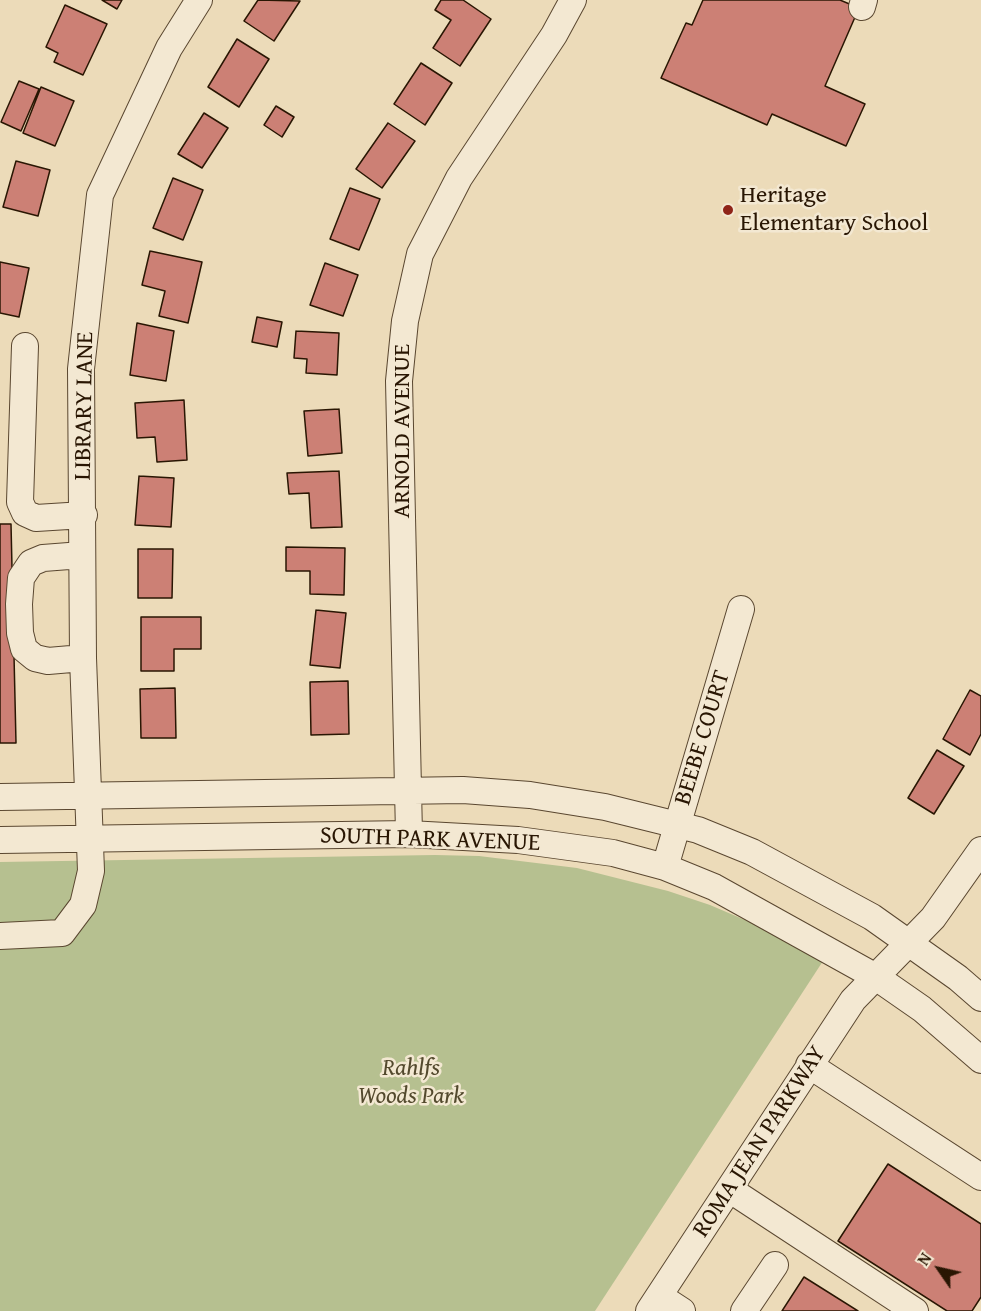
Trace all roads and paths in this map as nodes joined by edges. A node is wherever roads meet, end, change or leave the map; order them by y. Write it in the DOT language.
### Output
graph roads {
  1 [pos="199,0"];
  2 [pos="573,0"];
  3 [pos="26,346"];
  4 [pos="84,515"];
  5 [pos="82,555"];
  6 [pos="741,609"];
  7 [pos="83,658"];
  8 [pos="408,790"];
  9 [pos="88,795"];
  10 [pos="0,797"];
  11 [pos="677,824"];
  12 [pos="409,834"];
  13 [pos="90,837"];
  14 [pos="0,840"];
  15 [pos="981,850"];
  16 [pos="665,867"];
  17 [pos="0,936"];
  18 [pos="910,943"];
  19 [pos="876,976"];
  20 [pos="981,998"];
  21 [pos="981,1060"];
  22 [pos="809,1065"];
  23 [pos="981,1177"];
  24 [pos="729,1189"];
  25 [pos="775,1265"];
  26 [pos="654,1303"];
  27 [pos="682,1311"];
  28 [pos="744,1311"];
  29 [pos="915,1311"];
  1 -- 4 [label="street, LIBRARY LANE"];
  2 -- 8 [label="street, ARNOLD AVENUE"];
  3 -- 4 [label="street"];
  4 -- 5 [label="street, LIBRARY LANE"];
  5 -- 7 [label="street, LIBRARY LANE"];
  5 -- 7 [label="street"];
  6 -- 11 [label="street, BEEBE COURT"];
  7 -- 9 [label="street, LIBRARY LANE"];
  8 -- 9 [label="street, SOUTH PARK AVENUE"];
  8 -- 11 [label="street, SOUTH PARK AVENUE"];
  8 -- 12 [label="street, ARNOLD AVENUE"];
  9 -- 10 [label="street, SOUTH PARK AVENUE"];
  9 -- 13 [label="street, LIBRARY LANE"];
  11 -- 16 [label="street, BEEBE COURT"];
  11 -- 18 [label="street, SOUTH PARK AVENUE"];
  12 -- 13 [label="street, SOUTH PARK AVENUE"];
  12 -- 16 [label="street, SOUTH PARK AVENUE"];
  13 -- 14 [label="street, SOUTH PARK AVENUE"];
  13 -- 17 [label="street, LIBRARY LANE"];
  15 -- 18 [label="street, ROMA JEAN PARKWAY"];
  16 -- 19 [label="street, SOUTH PARK AVENUE"];
  18 -- 19 [label="street, ROMA JEAN PARKWAY"];
  18 -- 20 [label="street, SOUTH PARK AVENUE"];
  19 -- 21 [label="street, SOUTH PARK AVENUE"];
  19 -- 22 [label="street, ROMA JEAN PARKWAY"];
  22 -- 23 [label="street"];
  22 -- 24 [label="street, ROMA JEAN PARKWAY"];
  24 -- 26 [label="street, ROMA JEAN PARKWAY"];
  24 -- 29 [label="street"];
  25 -- 28 [label="street"];
  26 -- 27 [label="street"];
}
